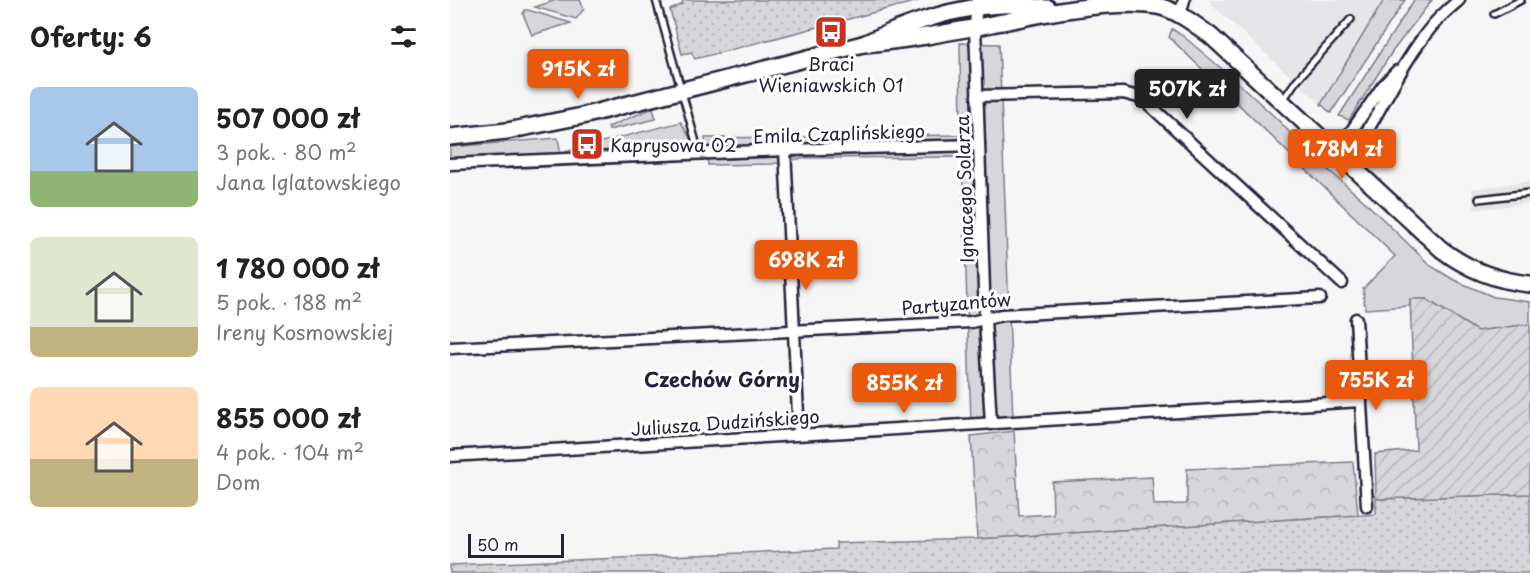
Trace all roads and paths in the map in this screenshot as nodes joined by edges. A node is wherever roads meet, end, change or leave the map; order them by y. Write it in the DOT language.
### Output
graph roads {
  1 [pos="656,0"];
  2 [pos="1184,0"];
  3 [pos="1459,0"];
  4 [pos="1521,0"];
  5 [pos="973,4"];
  6 [pos="1074,5"];
  7 [pos="1494,14"];
  8 [pos="1180,15"];
  9 [pos="1352,19"];
  10 [pos="975,26"];
  11 [pos="863,44"];
  12 [pos="681,90"];
  13 [pos="977,96"];
  14 [pos="1282,102"];
  15 [pos="450,137"];
  16 [pos="979,145"];
  17 [pos="785,150"];
  18 [pos="699,155"];
  19 [pos="1342,158"];
  20 [pos="450,164"];
  21 [pos="1530,193"];
  22 [pos="1479,199"];
  23 [pos="1342,283"];
  24 [pos="1530,284"];
  25 [pos="1320,298"];
  26 [pos="985,319"];
  27 [pos="1356,319"];
  28 [pos="793,330"];
  29 [pos="450,348"];
  30 [pos="1361,401"];
  31 [pos="991,424"];
  32 [pos="799,434"];
  33 [pos="450,456"];
  34 [pos="1367,506"];
  1 -- 12 [label="lane"];
  2 -- 8 [label="street"];
  3 -- 19 [label="street"];
  4 -- 7 [label="lane"];
  5 -- 6 [label="street"];
  5 -- 10 [label="street, Ignacego Solarza"];
  5 -- 11 [label="street"];
  6 -- 8 [label="street"];
  6 -- 10 [label="street"];
  8 -- 14 [label="street"];
  9 -- 14 [label="lane"];
  10 -- 11 [label="street"];
  10 -- 13 [label="street, Ignacego Solarza"];
  11 -- 12 [label="street"];
  12 -- 15 [label="street"];
  12 -- 18 [label="lane"];
  13 -- 16 [label="street, Ignacego Solarza"];
  13 -- 23 [label="street"];
  14 -- 19 [label="street"];
  16 -- 17 [label="street, Emila Czaplińskiego"];
  16 -- 26 [label="street, Ignacego Solarza"];
  17 -- 18 [label="street, Emila Czaplińskiego"];
  17 -- 28 [label="street"];
  18 -- 20 [label="street, Emila Czaplińskiego"];
  19 -- 24 [label="street"];
  21 -- 22 [label="lane"];
  25 -- 26 [label="street, Partyzantów"];
  26 -- 28 [label="street, Partyzantów"];
  26 -- 31 [label="street, Ignacego Solarza"];
  27 -- 30 [label="street"];
  28 -- 29 [label="street, Partyzantów"];
  28 -- 32 [label="street"];
  30 -- 31 [label="street, Juliusza Dudzińskiego"];
  30 -- 34 [label="street"];
  31 -- 32 [label="street, Juliusza Dudzińskiego"];
  32 -- 33 [label="street, Juliusza Dudzińskiego"];
}
